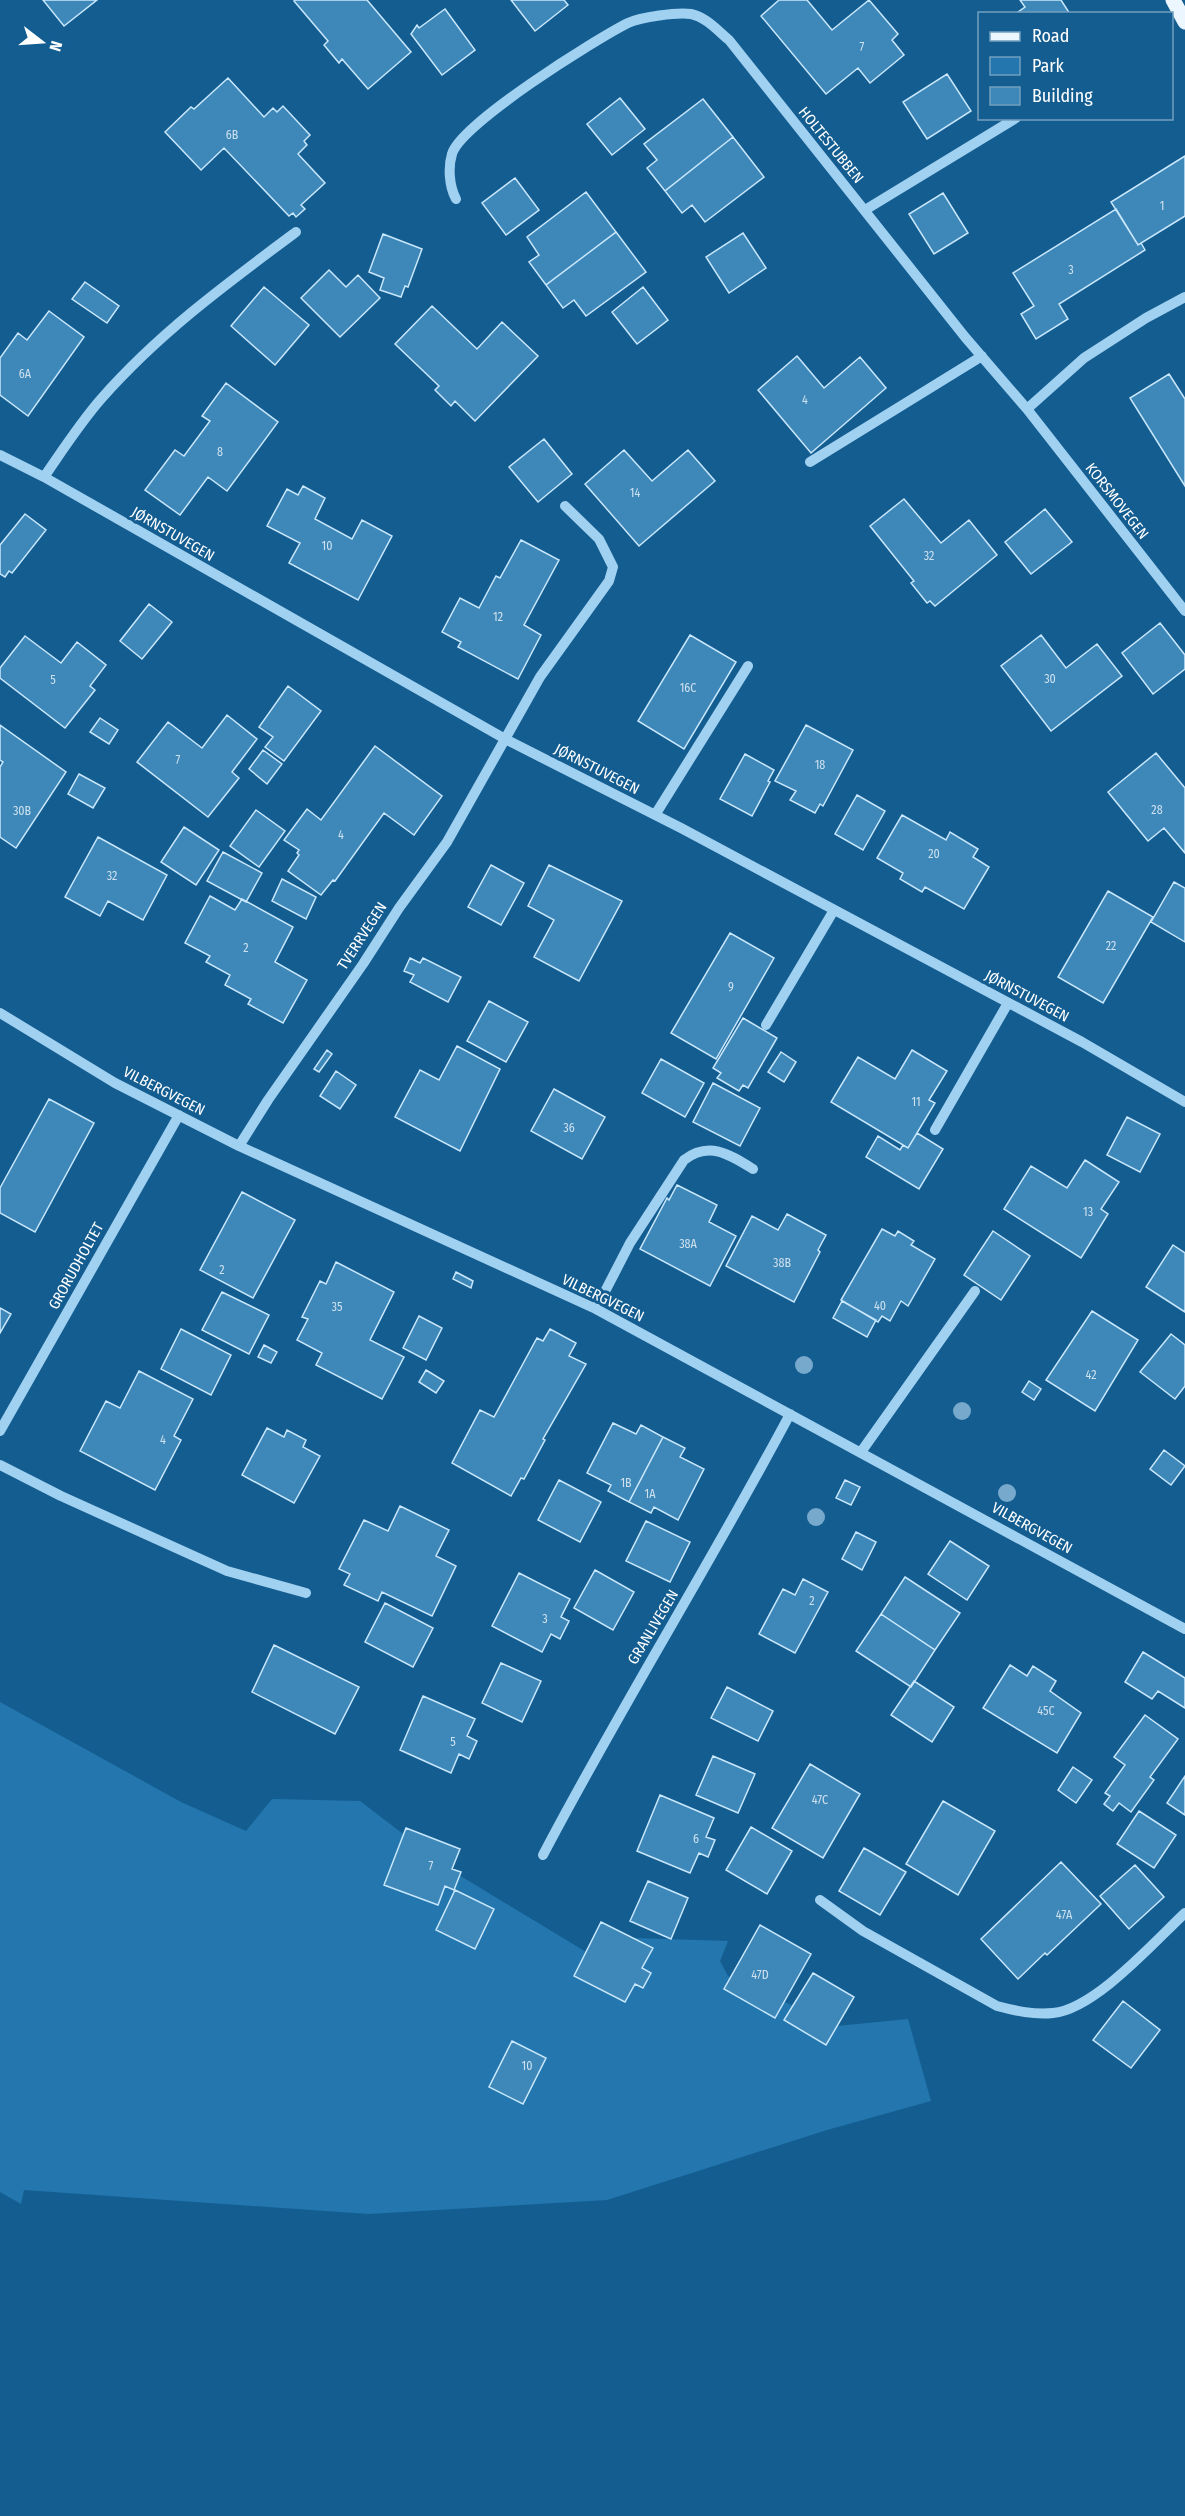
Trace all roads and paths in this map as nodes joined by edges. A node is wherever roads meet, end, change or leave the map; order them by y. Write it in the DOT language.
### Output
graph roads {
  1 [pos="1173,0"];
  2 [pos="1185,22"];
  3 [pos="1013,120"];
  4 [pos="456,199"];
  5 [pos="865,210"];
  6 [pos="296,232"];
  7 [pos="1185,297"];
  8 [pos="982,356"];
  9 [pos="1027,409"];
  10 [pos="0,455"];
  11 [pos="810,462"];
  12 [pos="44,477"];
  13 [pos="565,506"];
  14 [pos="1185,610"];
  15 [pos="748,666"];
  16 [pos="507,740"];
  17 [pos="655,816"];
  18 [pos="834,910"];
  19 [pos="1008,1003"];
  20 [pos="0,1013"];
  21 [pos="766,1025"];
  22 [pos="1185,1102"];
  23 [pos="179,1115"];
  24 [pos="935,1130"];
  25 [pos="239,1146"];
  26 [pos="753,1169"];
  27 [pos="975,1291"];
  28 [pos="596,1309"];
  29 [pos="790,1414"];
  30 [pos="0,1431"];
  31 [pos="861,1452"];
  32 [pos="0,1465"];
  33 [pos="306,1593"];
  34 [pos="1185,1629"];
  35 [pos="543,1855"];
  36 [pos="820,1900"];
  37 [pos="1185,1913"];
  1 -- 2 [label="main road"];
  3 -- 5 [label="street"];
  4 -- 5 [label="street, HOLTESTUBBEN"];
  5 -- 8 [label="street, HOLTESTUBBEN"];
  6 -- 12 [label="street"];
  7 -- 9 [label="street"];
  8 -- 9 [label="street, HOLTESTUBBEN"];
  8 -- 11 [label="street"];
  9 -- 14 [label="street, KORSMOVEGEN"];
  10 -- 12 [label="street, JØRNSTUVEGEN"];
  12 -- 16 [label="street, JØRNSTUVEGEN"];
  13 -- 16 [label="street, TVERRVEGEN"];
  15 -- 17 [label="street"];
  16 -- 17 [label="street, JØRNSTUVEGEN"];
  16 -- 25 [label="street, TVERRVEGEN"];
  17 -- 18 [label="street, JØRNSTUVEGEN"];
  18 -- 19 [label="street, JØRNSTUVEGEN"];
  18 -- 21 [label="street"];
  19 -- 22 [label="street, JØRNSTUVEGEN"];
  19 -- 24 [label="street"];
  20 -- 23 [label="street, VILBERGVEGEN"];
  23 -- 25 [label="street, VILBERGVEGEN"];
  23 -- 30 [label="street, GRORUDHOLTET"];
  25 -- 28 [label="street, VILBERGVEGEN"];
  26 -- 28 [label="street"];
  27 -- 31 [label="street"];
  28 -- 29 [label="street, VILBERGVEGEN"];
  29 -- 31 [label="street, VILBERGVEGEN"];
  29 -- 35 [label="street, GRANLIVEGEN"];
  31 -- 34 [label="street, VILBERGVEGEN"];
  32 -- 33 [label="street"];
  36 -- 37 [label="street"];
}
